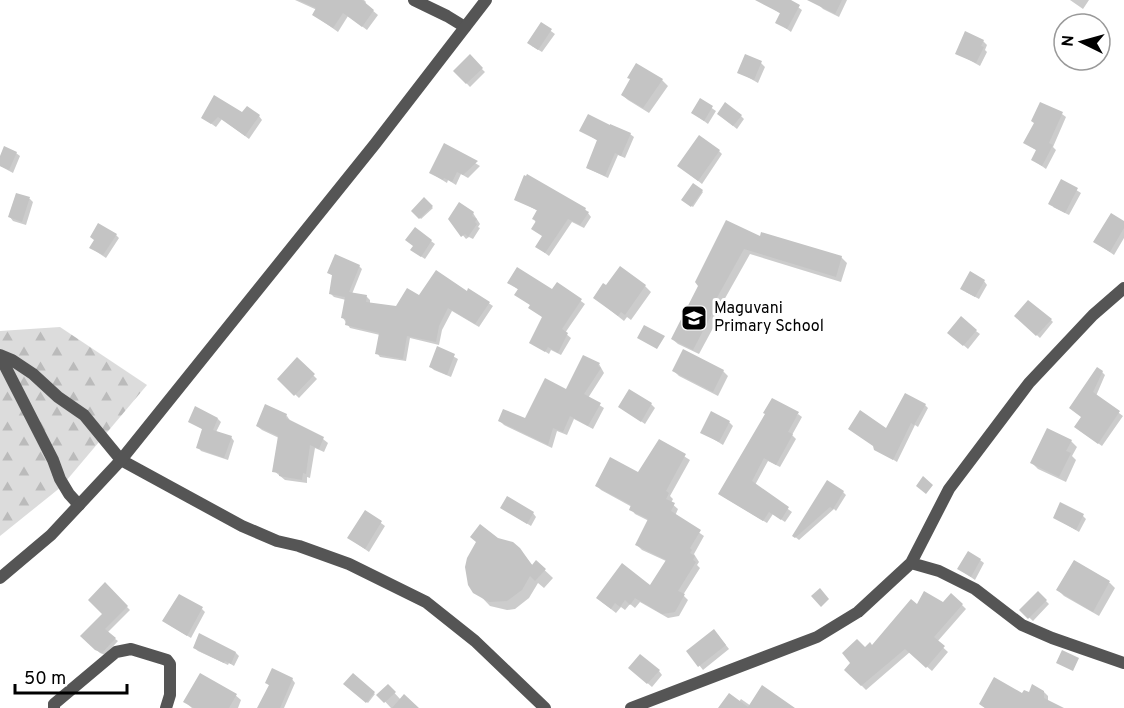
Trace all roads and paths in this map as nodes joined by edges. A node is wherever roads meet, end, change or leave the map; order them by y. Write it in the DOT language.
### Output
graph roads {
  1 [pos="414,0"];
  2 [pos="486,0"];
  3 [pos="465,27"];
  4 [pos="1124,288"];
  5 [pos="0,355"];
  6 [pos="0,362"];
  7 [pos="121,460"];
  8 [pos="79,505"];
  9 [pos="911,563"];
  10 [pos="0,578"];
  11 [pos="1124,663"];
  12 [pos="54,708"];
  13 [pos="166,708"];
  14 [pos="545,708"];
  15 [pos="631,708"];
  1 -- 3 [label="street"];
  2 -- 3 [label="street"];
  3 -- 7 [label="street"];
  4 -- 9 [label="street"];
  5 -- 7 [label="street"];
  6 -- 8 [label="street"];
  7 -- 8 [label="street"];
  7 -- 14 [label="street"];
  8 -- 10 [label="street"];
  9 -- 11 [label="street"];
  9 -- 15 [label="street"];
  12 -- 13 [label="street"];
}
